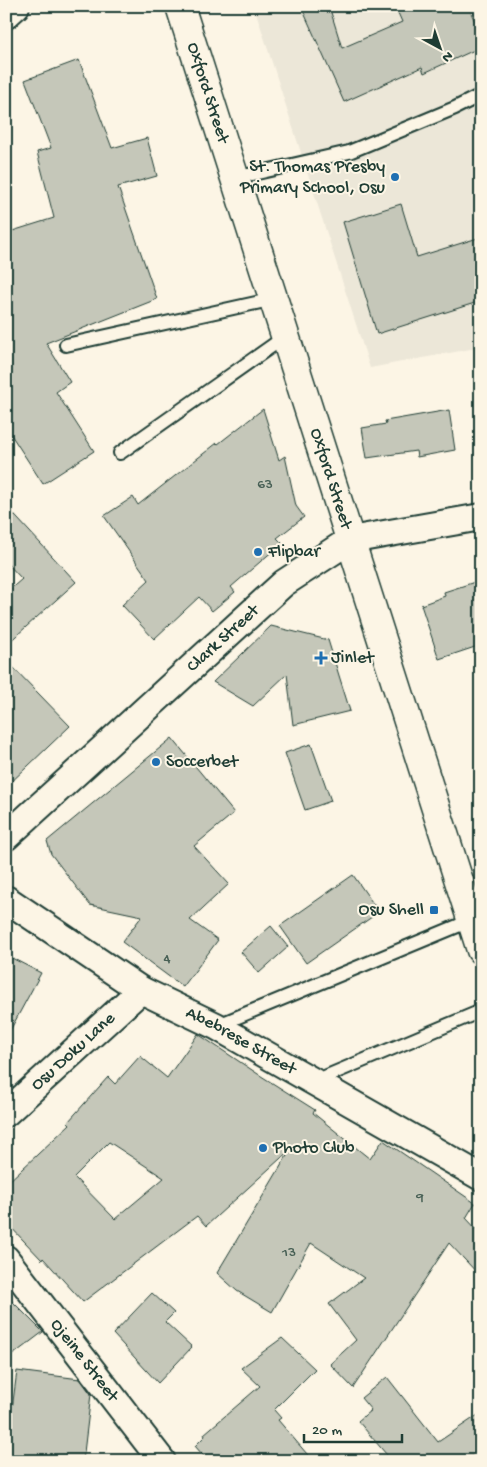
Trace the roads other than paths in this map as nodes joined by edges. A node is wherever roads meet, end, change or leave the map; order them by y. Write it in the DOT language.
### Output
graph roads {
  1 [pos="16,6"];
  2 [pos="180,6"];
  3 [pos="6,15"];
  4 [pos="481,95"];
  5 [pos="235,178"];
  6 [pos="274,299"];
  7 [pos="286,336"];
  8 [pos="66,345"];
  9 [pos="120,453"];
  10 [pos="481,517"];
  11 [pos="350,540"];
  12 [pos="6,837"];
  13 [pos="6,899"];
  14 [pos="472,920"];
  15 [pos="481,950"];
  16 [pos="141,990"];
  17 [pos="481,1011"];
  18 [pos="216,1026"];
  19 [pos="314,1082"];
  20 [pos="6,1112"];
  21 [pos="481,1177"];
  22 [pos="6,1259"];
  23 [pos="162,1461"];
  1 -- 3 [label="street"];
  2 -- 5 [label="main road, Oxford Street"];
  4 -- 5 [label="lane"];
  5 -- 6 [label="main road, Oxford Street"];
  6 -- 7 [label="main road, Oxford Street"];
  6 -- 8 [label="lane"];
  7 -- 9 [label="lane"];
  7 -- 11 [label="main road, Oxford Street"];
  10 -- 11 [label="street, Clark Street"];
  11 -- 12 [label="street, Clark Street"];
  11 -- 14 [label="main road, Oxford Street"];
  13 -- 16 [label="street, Abebrese Street"];
  14 -- 15 [label="main road, Oxford Street"];
  14 -- 18 [label="lane"];
  16 -- 18 [label="street, Abebrese Street"];
  16 -- 20 [label="street, Osu Doku Lane"];
  17 -- 19 [label="lane"];
  18 -- 19 [label="street, Abebrese Street"];
  19 -- 21 [label="street, Abebrese Street"];
  22 -- 23 [label="street, Ojeine Street"];
}
